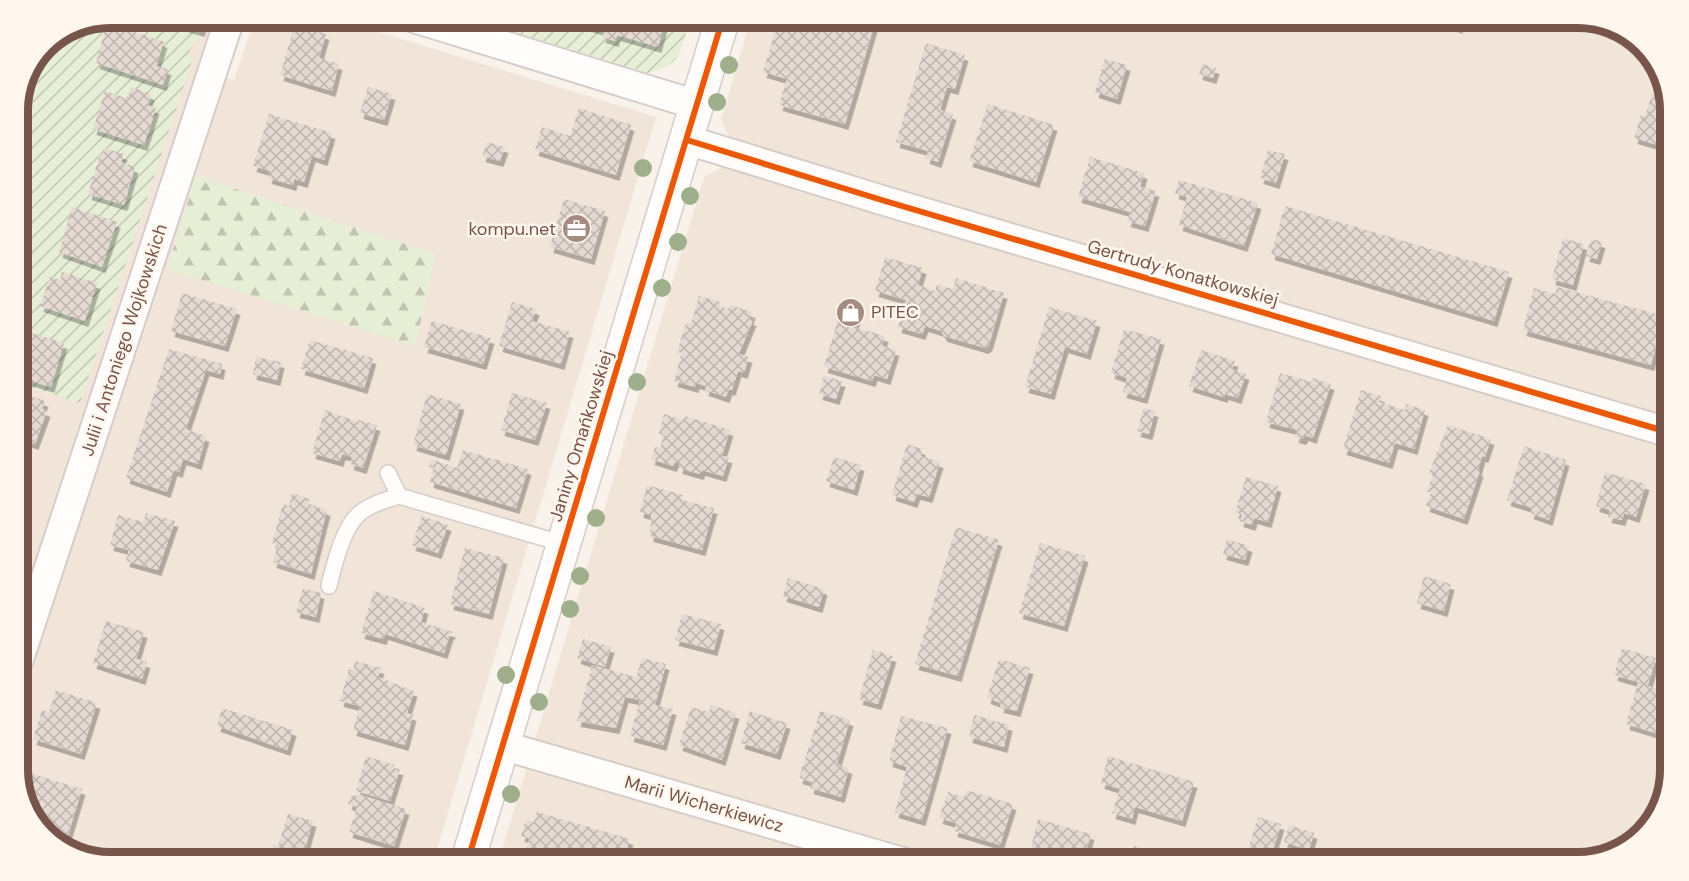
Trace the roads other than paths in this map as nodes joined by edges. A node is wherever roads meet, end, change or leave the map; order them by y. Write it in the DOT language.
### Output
graph roads {
  1 [pos="227,28"];
  2 [pos="447,28"];
  3 [pos="720,28"];
  4 [pos="698,105"];
  5 [pos="687,140"];
  6 [pos="1660,430"];
  7 [pos="388,473"];
  8 [pos="399,496"];
  9 [pos="564,544"];
  10 [pos="329,586"];
  11 [pos="29,629"];
  12 [pos="501,745"];
  13 [pos="470,853"];
  14 [pos="872,853"];
  1 -- 11 [label="street, Julii i Antoniego Wojkowskich"];
  2 -- 4 [label="street"];
  3 -- 4 [label="street, Janiny Omańkowskiej"];
  4 -- 5 [label="street, Janiny Omańkowskiej"];
  5 -- 6 [label="street, Gertrudy Konatkowskiej"];
  5 -- 9 [label="street, Janiny Omańkowskiej"];
  7 -- 8 [label="lane"];
  8 -- 9 [label="lane"];
  8 -- 10 [label="lane"];
  9 -- 12 [label="street, Janiny Omańkowskiej"];
  12 -- 13 [label="street, Janiny Omańkowskiej"];
  12 -- 14 [label="street, Marii Wicherkiewicz"];
}
